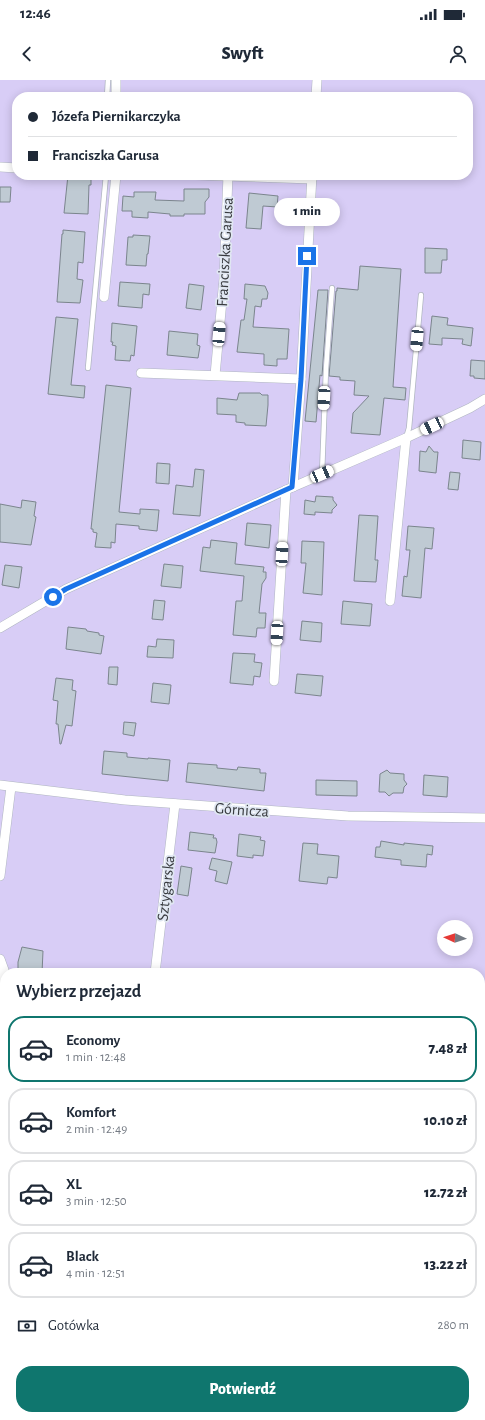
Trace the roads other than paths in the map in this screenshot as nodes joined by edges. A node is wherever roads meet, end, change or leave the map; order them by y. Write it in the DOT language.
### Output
graph roads {
  1 [pos="108,80"];
  2 [pos="116,80"];
  3 [pos="317,80"];
  4 [pos="107,92"];
  5 [pos="116,92"];
  6 [pos="316,92"];
  7 [pos="0,167"];
  8 [pos="12,168"];
  9 [pos="106,180"];
  10 [pos="116,180"];
  11 [pos="228,180"];
  12 [pos="312,180"];
  13 [pos="332,288"];
  14 [pos="421,295"];
  15 [pos="104,297"];
  16 [pos="88,368"];
  17 [pos="141,373"];
  18 [pos="215,375"];
  19 [pos="301,379"];
  20 [pos="485,399"];
  21 [pos="406,438"];
  22 [pos="322,474"];
  23 [pos="289,489"];
  24 [pos="390,601"];
  25 [pos="0,628"];
  26 [pos="274,681"];
  27 [pos="0,786"];
  28 [pos="10,787"];
  29 [pos="175,804"];
  30 [pos="485,818"];
  31 [pos="0,876"];
  32 [pos="156,968"];
  1 -- 4 [label="lane"];
  2 -- 5 [label="street"];
  3 -- 6 [label="street"];
  7 -- 8 [label="street"];
  9 -- 16 [label="lane"];
  10 -- 15 [label="street"];
  11 -- 18 [label="street, Franciszka Garusa"];
  12 -- 19 [label="street, Franciszka Garusa"];
  13 -- 22 [label="lane"];
  14 -- 21 [label="lane"];
  17 -- 18 [label="street"];
  18 -- 19 [label="street"];
  19 -- 23 [label="street, Franciszka Garusa"];
  20 -- 21 [label="street"];
  21 -- 22 [label="street"];
  21 -- 24 [label="street"];
  22 -- 23 [label="street"];
  23 -- 25 [label="street"];
  23 -- 26 [label="street, Franciszka Garusa"];
  27 -- 28 [label="street, Górnicza"];
  28 -- 29 [label="street, Górnicza"];
  28 -- 31 [label="street"];
  29 -- 30 [label="street, Górnicza"];
  29 -- 32 [label="street, Sztygarska"];
}
